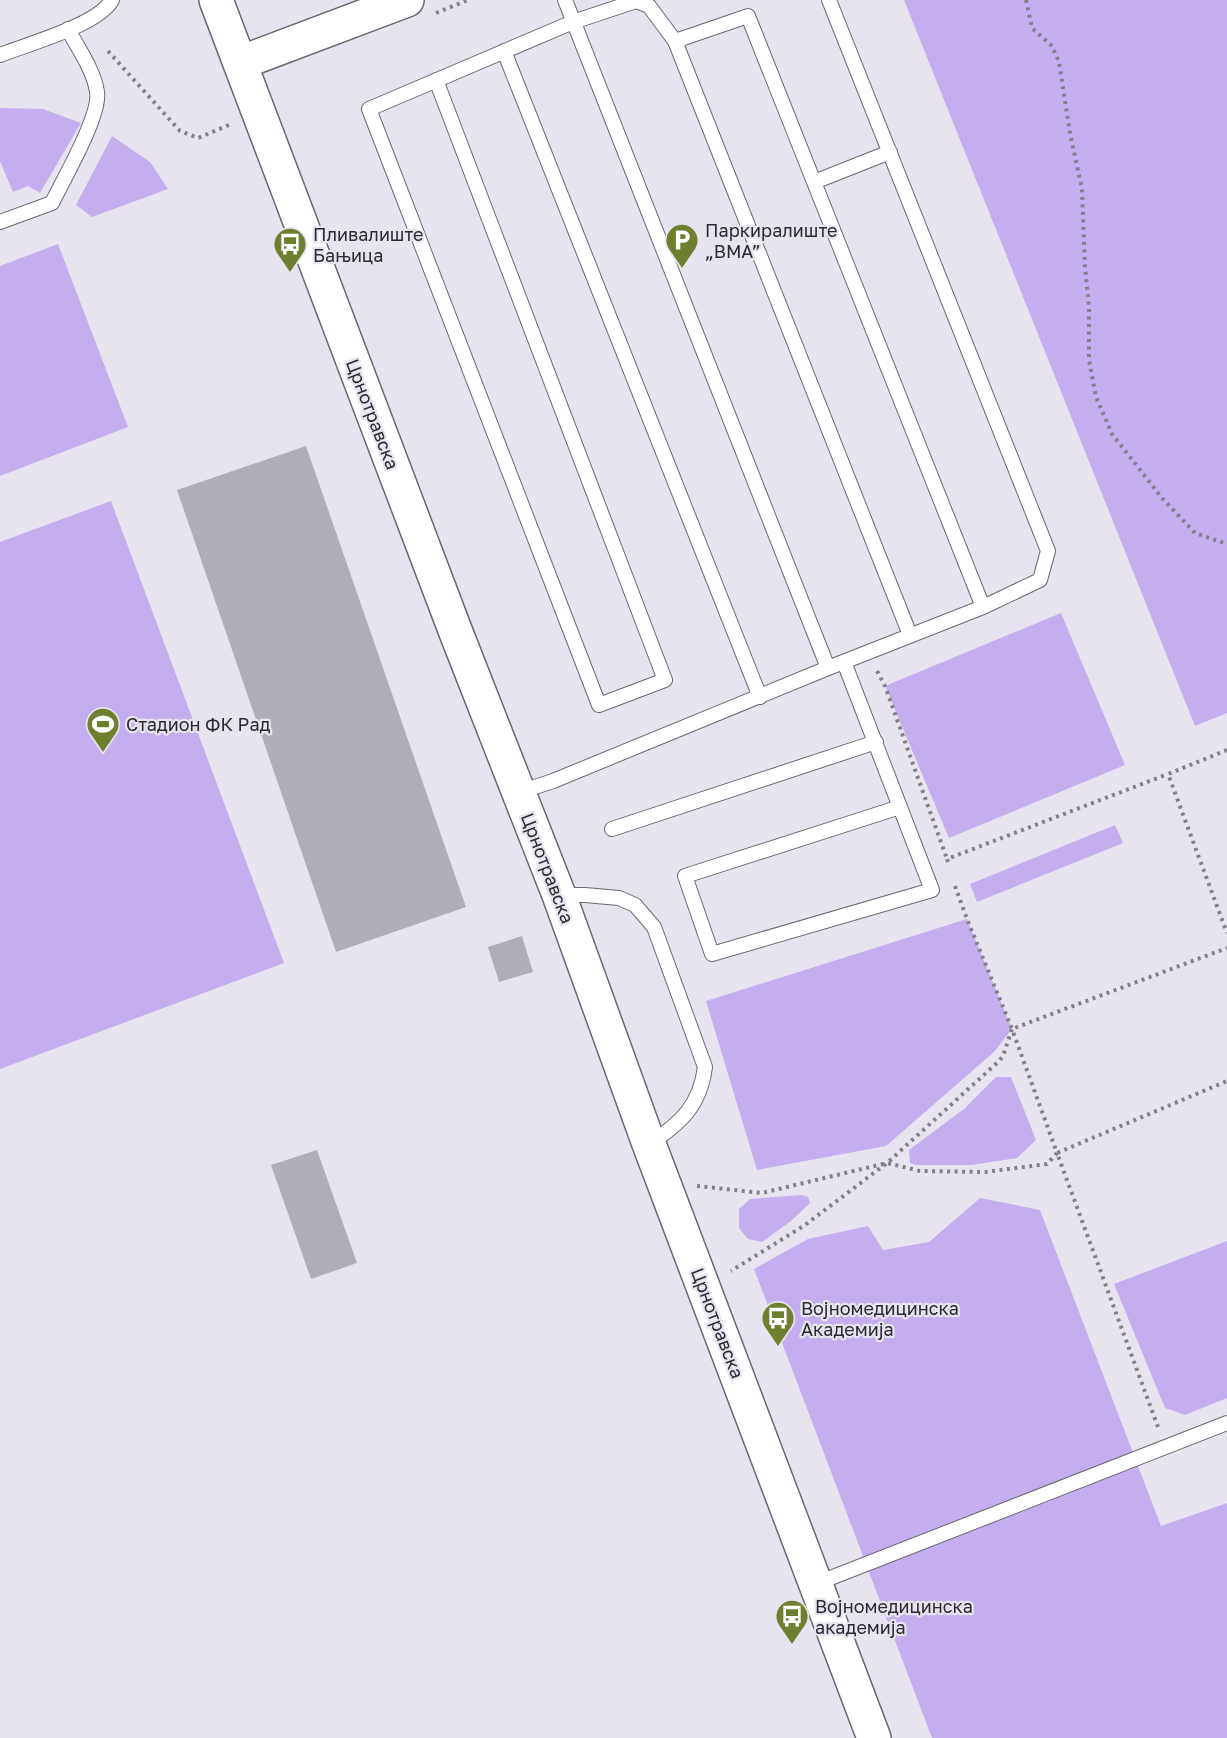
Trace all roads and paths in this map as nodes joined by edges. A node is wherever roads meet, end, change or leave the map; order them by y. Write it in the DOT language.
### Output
graph roads {
  1 [pos="112,0"];
  2 [pos="216,0"];
  3 [pos="407,0"];
  4 [pos="565,0"];
  5 [pos="829,0"];
  6 [pos="1026,0"];
  7 [pos="573,22"];
  8 [pos="83,24"];
  9 [pos="68,29"];
  10 [pos="675,41"];
  11 [pos="504,51"];
  12 [pos="0,56"];
  13 [pos="240,63"];
  14 [pos="436,80"];
  15 [pos="234,123"];
  16 [pos="890,152"];
  17 [pos="814,183"];
  18 [pos="1,218"];
  19 [pos="1227,544"];
  20 [pos="983,607"];
  21 [pos="910,635"];
  22 [pos="868,654"];
  23 [pos="844,662"];
  24 [pos="828,668"];
  25 [pos="760,696"];
  26 [pos="876,742"];
  27 [pos="1227,750"];
  28 [pos="1168,774"];
  29 [pos="520,792"];
  30 [pos="900,807"];
  31 [pos="612,829"];
  32 [pos="947,859"];
  33 [pos="950,868"];
  34 [pos="953,878"];
  35 [pos="559,895"];
  36 [pos="1227,933"];
  37 [pos="1227,948"];
  38 [pos="1012,1029"];
  39 [pos="1227,1081"];
  40 [pos="649,1144"];
  41 [pos="1057,1154"];
  42 [pos="887,1163"];
  43 [pos="694,1186"];
  44 [pos="727,1274"];
  45 [pos="1227,1423"];
  46 [pos="1166,1447"];
  47 [pos="815,1584"];
  48 [pos="874,1738"];
  1 -- 8 [label="lane"];
  2 -- 13 [label="main road, Црнотравска"];
  3 -- 13 [label="main road"];
  4 -- 7 [label="lane"];
  5 -- 16 [label="lane"];
  6 -- 19 [label="path"];
  7 -- 10 [label="lane"];
  7 -- 11 [label="lane"];
  7 -- 24 [label="lane"];
  8 -- 9 [label="lane"];
  8 -- 15 [label="path"];
  9 -- 12 [label="lane"];
  9 -- 18 [label="lane"];
  10 -- 17 [label="lane"];
  10 -- 21 [label="lane"];
  11 -- 14 [label="lane"];
  11 -- 25 [label="lane"];
  13 -- 29 [label="main road, Црнотравска"];
  14 -- 14 [label="lane"];
  16 -- 17 [label="lane"];
  16 -- 20 [label="lane"];
  17 -- 20 [label="lane"];
  20 -- 21 [label="lane"];
  21 -- 22 [label="lane"];
  22 -- 23 [label="lane"];
  22 -- 32 [label="path"];
  23 -- 24 [label="lane"];
  23 -- 26 [label="lane"];
  24 -- 25 [label="lane"];
  25 -- 29 [label="lane"];
  26 -- 30 [label="lane"];
  26 -- 31 [label="lane"];
  27 -- 28 [label="path"];
  28 -- 32 [label="path"];
  28 -- 36 [label="path"];
  29 -- 35 [label="main road, Црнотравска"];
  30 -- 30 [label="lane"];
  32 -- 33 [label="path"];
  34 -- 38 [label="path"];
  35 -- 40 [label="main road, Црнотравска"];
  35 -- 40 [label="lane"];
  37 -- 38 [label="path"];
  38 -- 41 [label="path"];
  38 -- 42 [label="path"];
  39 -- 41 [label="path"];
  40 -- 47 [label="main road, Црнотравска"];
  41 -- 42 [label="path"];
  41 -- 46 [label="path"];
  42 -- 43 [label="path"];
  42 -- 44 [label="path"];
  45 -- 46 [label="lane"];
  46 -- 47 [label="lane"];
  47 -- 48 [label="main road, Црнотравска"];
}
